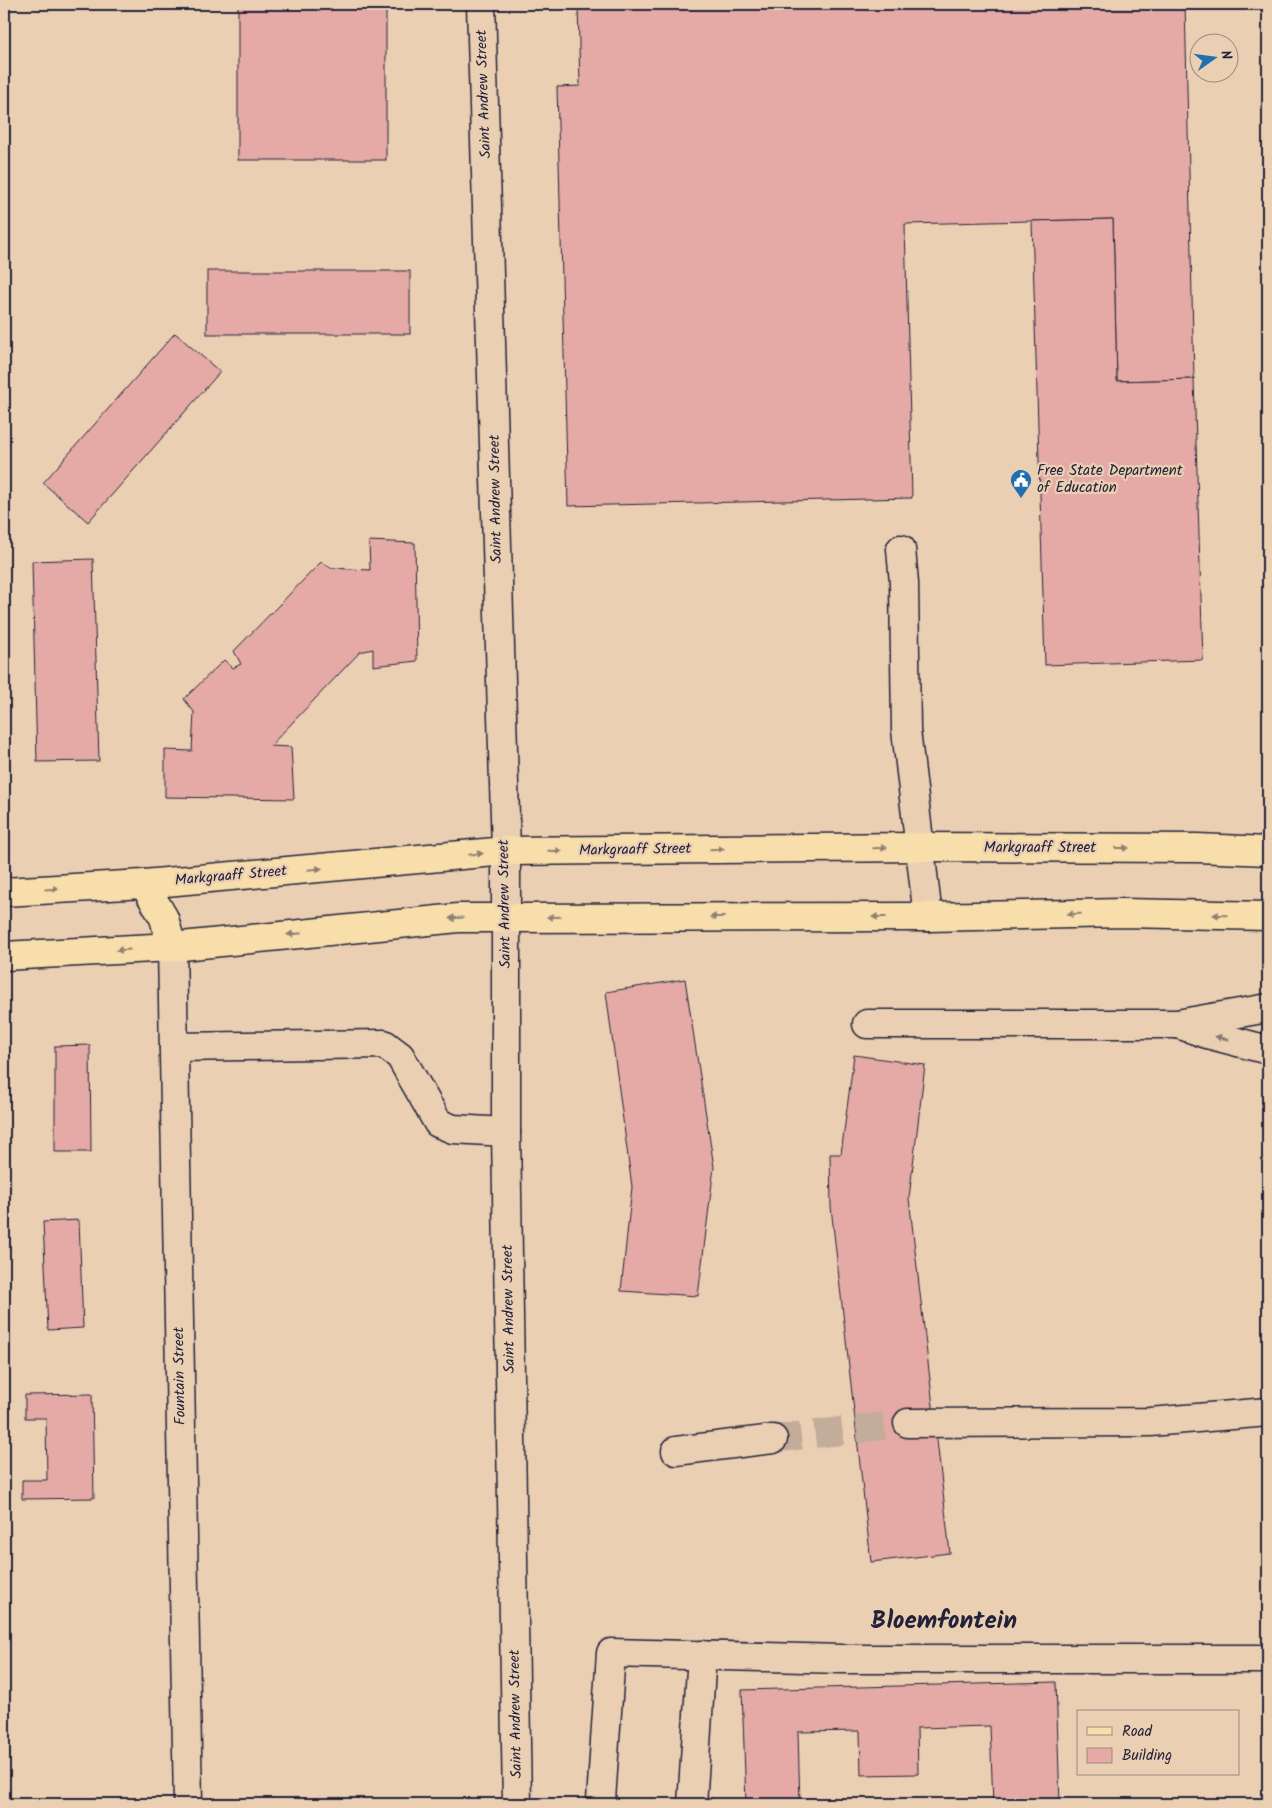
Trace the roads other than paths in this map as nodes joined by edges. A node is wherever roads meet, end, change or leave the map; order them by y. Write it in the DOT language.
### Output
graph roads {
  1 [pos="481,4"];
  2 [pos="901,549"];
  3 [pos="919,847"];
  4 [pos="506,850"];
  5 [pos="1268,851"];
  6 [pos="144,884"];
  7 [pos="4,892"];
  8 [pos="1268,916"];
  9 [pos="928,917"];
  10 [pos="505,918"];
  11 [pos="172,947"];
  12 [pos="4,956"];
  13 [pos="1268,1008"];
  14 [pos="868,1024"];
  15 [pos="1177,1024"];
  16 [pos="174,1046"];
  17 [pos="1268,1050"];
  18 [pos="506,1132"];
  19 [pos="1268,1412"];
  20 [pos="908,1423"];
  21 [pos="773,1439"];
  22 [pos="676,1451"];
  23 [pos="702,1655"];
  24 [pos="1268,1659"];
  25 [pos="188,1804"];
  26 [pos="517,1804"];
  27 [pos="602,1804"];
  28 [pos="692,1804"];
  1 -- 4 [label="street, Saint Andrew Street"];
  2 -- 3 [label="street"];
  4 -- 3 [label="main road, Markgraaff Street, one-way"];
  3 -- 5 [label="main road, Markgraaff Street, one-way"];
  3 -- 9 [label="street"];
  6 -- 4 [label="main road, Markgraaff Street, one-way"];
  4 -- 10 [label="street, Saint Andrew Street"];
  7 -- 6 [label="main road, Markgraaff Street, one-way"];
  6 -- 11 [label="main road"];
  8 -- 9 [label="main road, one-way"];
  9 -- 10 [label="main road, one-way"];
  10 -- 11 [label="main road, one-way"];
  10 -- 18 [label="street, Saint Andrew Street"];
  11 -- 12 [label="main road, one-way"];
  11 -- 16 [label="street, Fountain Street"];
  13 -- 15 [label="street"];
  14 -- 15 [label="street"];
  17 -- 15 [label="street, one-way"];
  16 -- 18 [label="street"];
  16 -- 25 [label="street, Fountain Street"];
  18 -- 26 [label="street, Saint Andrew Street"];
  19 -- 20 [label="street"];
  21 -- 22 [label="street"];
  23 -- 24 [label="street"];
  23 -- 27 [label="street"];
  23 -- 28 [label="street"];
}
